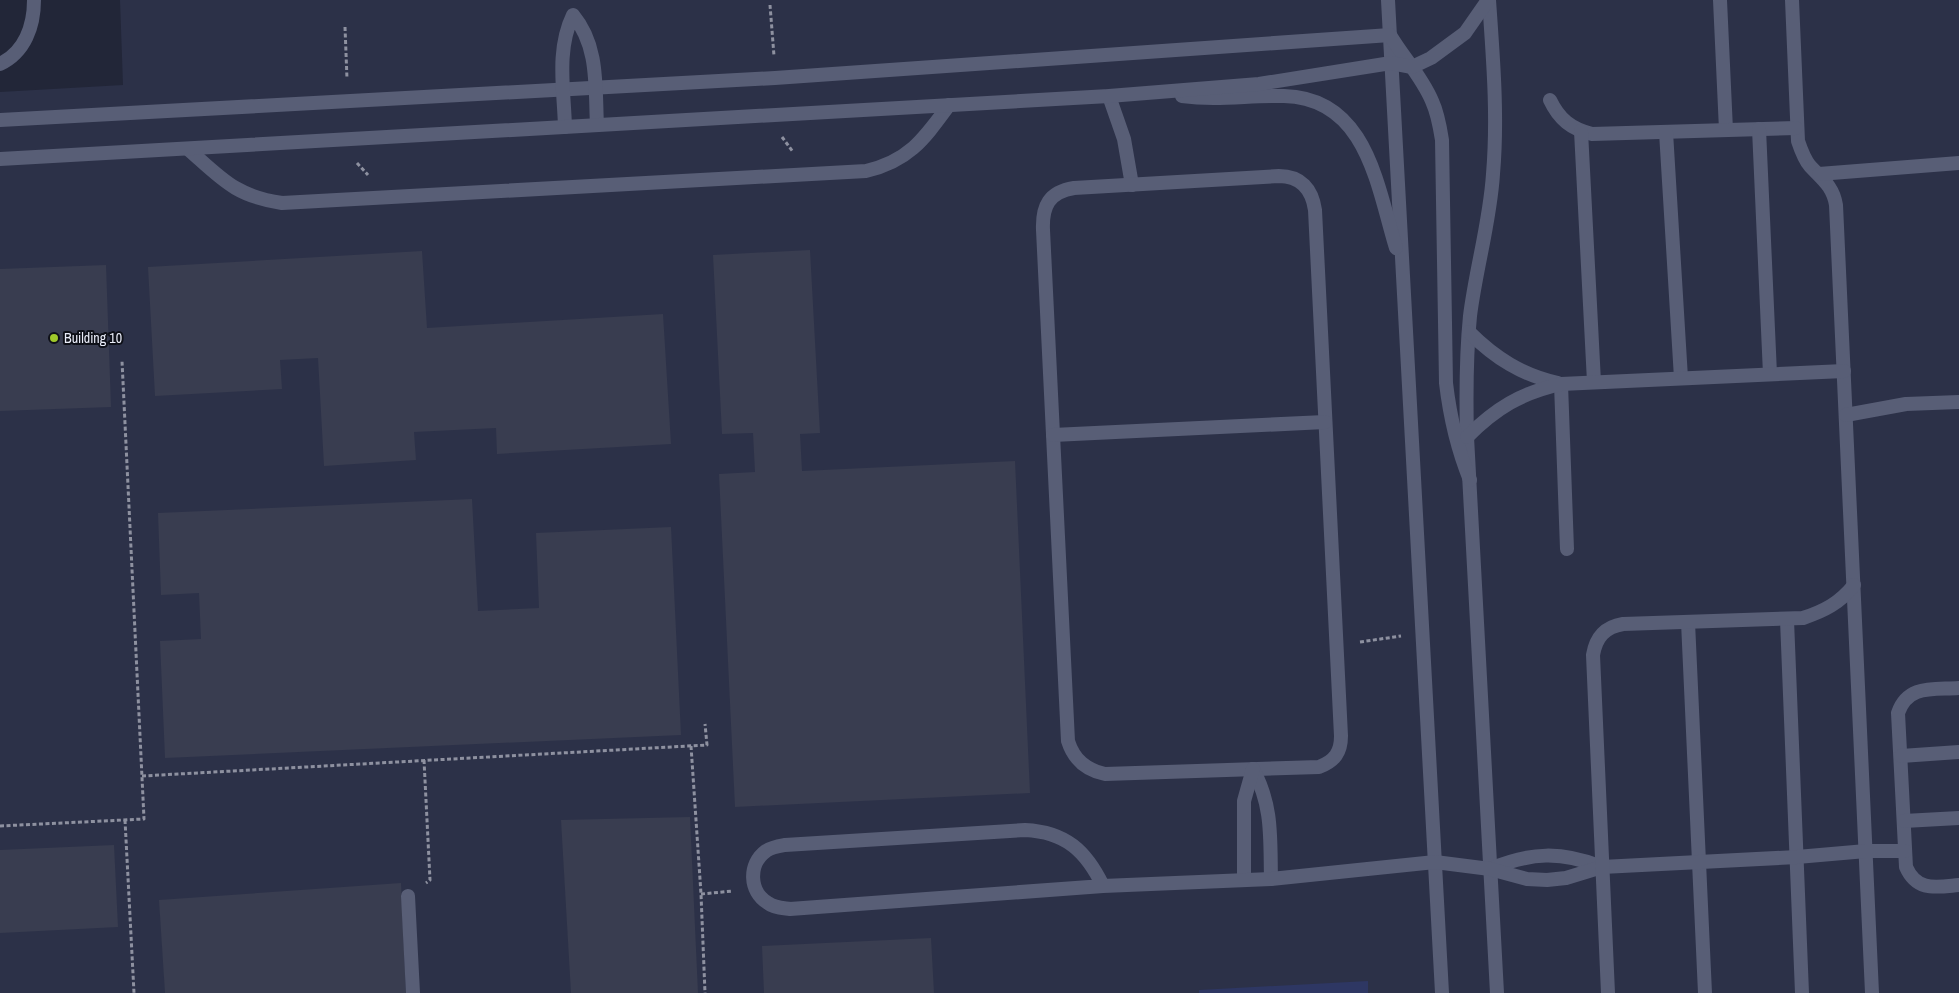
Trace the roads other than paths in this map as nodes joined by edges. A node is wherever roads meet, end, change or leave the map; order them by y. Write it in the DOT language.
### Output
graph roads {
  1 [pos="34,0"];
  2 [pos="1388,0"];
  3 [pos="1489,0"];
  4 [pos="1720,0"];
  5 [pos="1792,0"];
  6 [pos="1390,35"];
  7 [pos="1391,63"];
  8 [pos="0,64"];
  9 [pos="1412,66"];
  10 [pos="595,88"];
  11 [pos="564,89"];
  12 [pos="1161,92"];
  13 [pos="1109,96"];
  14 [pos="1550,100"];
  15 [pos="949,105"];
  16 [pos="0,120"];
  17 [pos="597,125"];
  18 [pos="565,127"];
  19 [pos="1796,128"];
  20 [pos="1758,129"];
  21 [pos="1726,130"];
  22 [pos="1581,132"];
  23 [pos="1666,132"];
  24 [pos="188,149"];
  25 [pos="0,159"];
  26 [pos="1959,163"];
  27 [pos="1819,174"];
  28 [pos="1132,185"];
  29 [pos="1403,268"];
  30 [pos="1469,332"];
  31 [pos="1844,371"];
  32 [pos="1770,374"];
  33 [pos="1681,378"];
  34 [pos="1594,382"];
  35 [pos="1561,384"];
  36 [pos="1959,402"];
  37 [pos="1846,416"];
  38 [pos="1325,422"];
  39 [pos="1053,435"];
  40 [pos="1467,437"];
  41 [pos="1470,480"];
  42 [pos="1567,549"];
  43 [pos="1854,585"];
  44 [pos="1787,620"];
  45 [pos="1688,622"];
  46 [pos="1959,688"];
  47 [pos="1959,752"];
  48 [pos="1901,756"];
  49 [pos="1253,769"];
  50 [pos="1959,818"];
  51 [pos="1904,821"];
  52 [pos="1866,851"];
  53 [pos="1905,851"];
  54 [pos="1797,857"];
  55 [pos="1435,862"];
  56 [pos="1700,862"];
  57 [pos="1602,867"];
  58 [pos="1490,869"];
  59 [pos="1271,879"];
  60 [pos="1244,880"];
  61 [pos="1959,885"];
  62 [pos="1104,886"];
  63 [pos="408,896"];
  64 [pos="413,993"];
  65 [pos="1442,993"];
  66 [pos="1497,993"];
  67 [pos="1608,993"];
  68 [pos="1705,993"];
  69 [pos="1802,993"];
  70 [pos="1872,993"];
  1 -- 8 [label="lane"];
  2 -- 6 [label="lane"];
  3 -- 9 [label="lane"];
  3 -- 30 [label="lane"];
  4 -- 21 [label="lane"];
  5 -- 19 [label="lane"];
  6 -- 7 [label="lane"];
  6 -- 9 [label="lane"];
  6 -- 10 [label="lane"];
  7 -- 9 [label="lane"];
  7 -- 12 [label="lane"];
  7 -- 29 [label="lane"];
  9 -- 41 [label="lane"];
  10 -- 11 [label="lane"];
  10 -- 11 [label="lane"];
  10 -- 17 [label="lane"];
  11 -- 16 [label="lane"];
  11 -- 18 [label="lane"];
  12 -- 13 [label="lane"];
  12 -- 29 [label="lane"];
  13 -- 15 [label="lane"];
  13 -- 28 [label="lane"];
  14 -- 22 [label="lane"];
  15 -- 17 [label="lane"];
  15 -- 24 [label="lane"];
  17 -- 18 [label="lane"];
  18 -- 24 [label="lane"];
  19 -- 20 [label="lane"];
  19 -- 27 [label="lane"];
  20 -- 21 [label="lane"];
  20 -- 32 [label="lane"];
  21 -- 23 [label="lane"];
  22 -- 23 [label="lane"];
  22 -- 34 [label="lane"];
  23 -- 33 [label="lane"];
  24 -- 25 [label="lane"];
  26 -- 27 [label="lane"];
  27 -- 31 [label="lane"];
  28 -- 38 [label="lane"];
  28 -- 39 [label="lane"];
  29 -- 55 [label="lane"];
  30 -- 35 [label="lane"];
  30 -- 40 [label="lane"];
  31 -- 32 [label="lane"];
  31 -- 37 [label="lane"];
  32 -- 33 [label="lane"];
  33 -- 34 [label="lane"];
  34 -- 35 [label="lane"];
  35 -- 40 [label="lane"];
  35 -- 42 [label="lane"];
  36 -- 37 [label="lane"];
  37 -- 43 [label="lane"];
  38 -- 39 [label="lane"];
  38 -- 49 [label="lane"];
  39 -- 49 [label="lane"];
  40 -- 41 [label="lane"];
  41 -- 58 [label="lane"];
  43 -- 44 [label="lane"];
  43 -- 52 [label="lane"];
  44 -- 45 [label="lane"];
  44 -- 54 [label="lane"];
  45 -- 56 [label="lane"];
  45 -- 57 [label="lane"];
  46 -- 48 [label="lane"];
  47 -- 48 [label="lane"];
  48 -- 51 [label="lane"];
  49 -- 59 [label="lane"];
  49 -- 60 [label="lane"];
  50 -- 51 [label="lane"];
  51 -- 53 [label="lane"];
  52 -- 53 [label="lane"];
  52 -- 54 [label="lane"];
  52 -- 70 [label="lane"];
  53 -- 61 [label="lane"];
  54 -- 56 [label="lane"];
  54 -- 69 [label="lane"];
  55 -- 58 [label="lane"];
  55 -- 59 [label="lane"];
  55 -- 65 [label="lane"];
  56 -- 57 [label="lane"];
  56 -- 68 [label="lane"];
  57 -- 58 [label="lane"];
  57 -- 58 [label="lane"];
  57 -- 67 [label="lane"];
  58 -- 66 [label="lane"];
  59 -- 60 [label="lane"];
  60 -- 62 [label="lane"];
  62 -- 62 [label="lane"];
  63 -- 64 [label="lane"];
}
